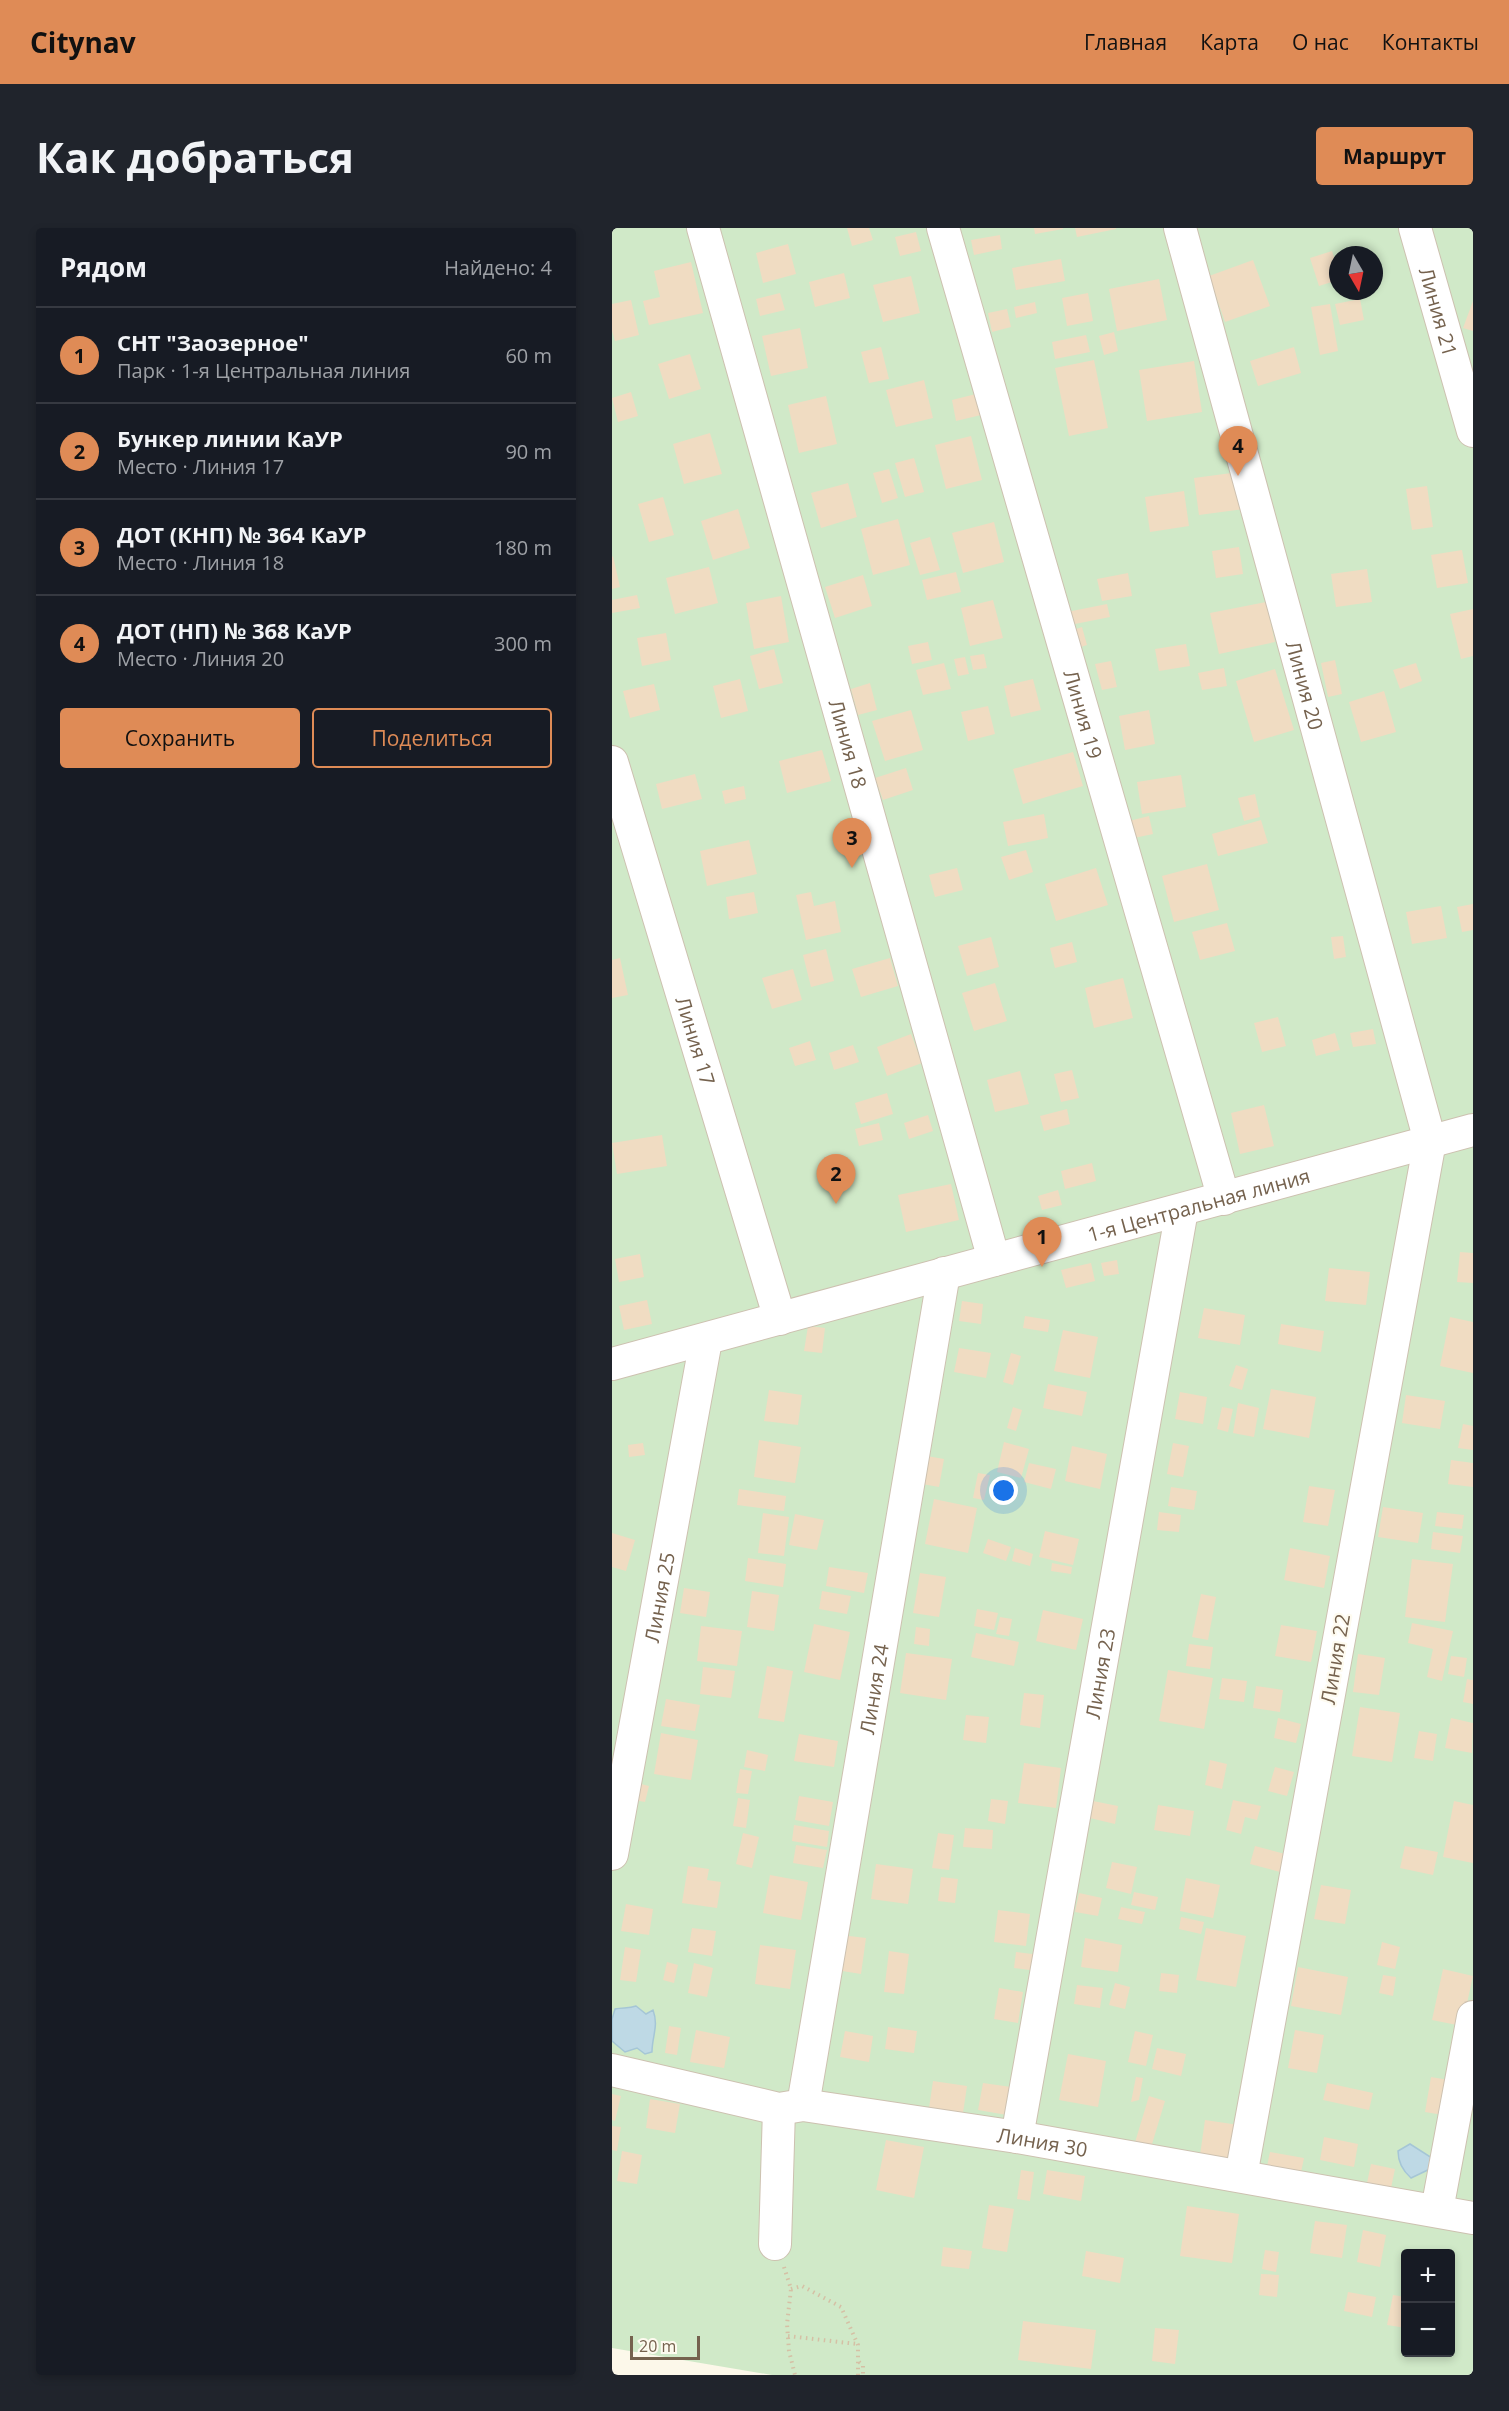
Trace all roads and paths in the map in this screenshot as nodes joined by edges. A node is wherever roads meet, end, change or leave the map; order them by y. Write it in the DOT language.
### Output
graph roads {
  1 [pos="703,228"];
  2 [pos="943,228"];
  3 [pos="1180,228"];
  4 [pos="1414,228"];
  5 [pos="1473,431"];
  6 [pos="612,762"];
  7 [pos="1473,1131"];
  8 [pos="1430,1141"];
  9 [pos="1224,1199"];
  10 [pos="1182,1210"];
  11 [pos="994,1260"];
  12 [pos="944,1273"];
  13 [pos="780,1319"];
  14 [pos="706,1340"];
  15 [pos="612,1364"];
  16 [pos="612,1854"];
  17 [pos="1473,2017"];
  18 [pos="612,2070"];
  19 [pos="791,2107"];
  20 [pos="1017,2137"];
  21 [pos="1240,2176"];
  22 [pos="1437,2210"];
  23 [pos="1473,2218"];
  24 [pos="775,2244"];
  25 [pos="791,2289"];
  26 [pos="788,2336"];
  27 [pos="857,2344"];
  28 [pos="858,2362"];
  29 [pos="795,2375"];
  30 [pos="858,2375"];
  31 [pos="863,2375"];
  1 -- 11 [label="street, Линия 18"];
  2 -- 9 [label="street, Линия 19"];
  3 -- 8 [label="street, Линия 20"];
  4 -- 5 [label="street, Линия 21"];
  6 -- 13 [label="street, Линия 17"];
  7 -- 8 [label="street, 1-я Центральная линия"];
  8 -- 9 [label="street, 1-я Центральная линия"];
  8 -- 21 [label="street, Линия 22"];
  9 -- 10 [label="street, 1-я Центральная линия"];
  10 -- 11 [label="street, 1-я Центральная линия"];
  10 -- 20 [label="street, Линия 23"];
  11 -- 12 [label="street, 1-я Центральная линия"];
  12 -- 13 [label="street, 1-я Центральная линия"];
  12 -- 19 [label="street, Линия 24"];
  13 -- 14 [label="street, 1-я Центральная линия"];
  14 -- 15 [label="street, 1-я Центральная линия"];
  14 -- 16 [label="street, Линия 25"];
  17 -- 22 [label="street"];
  18 -- 19 [label="street, Линия 30"];
  19 -- 20 [label="street, Линия 30"];
  19 -- 24 [label="street, Линия 24"];
  20 -- 21 [label="street, Линия 30"];
  21 -- 22 [label="street, Линия 30"];
  22 -- 23 [label="street, Линия 30"];
  24 -- 25 [label="path"];
  25 -- 26 [label="path"];
  25 -- 27 [label="path"];
  26 -- 27 [label="path"];
  26 -- 29 [label="path"];
  27 -- 28 [label="path"];
  28 -- 30 [label="path"];
  28 -- 31 [label="path"];
}
